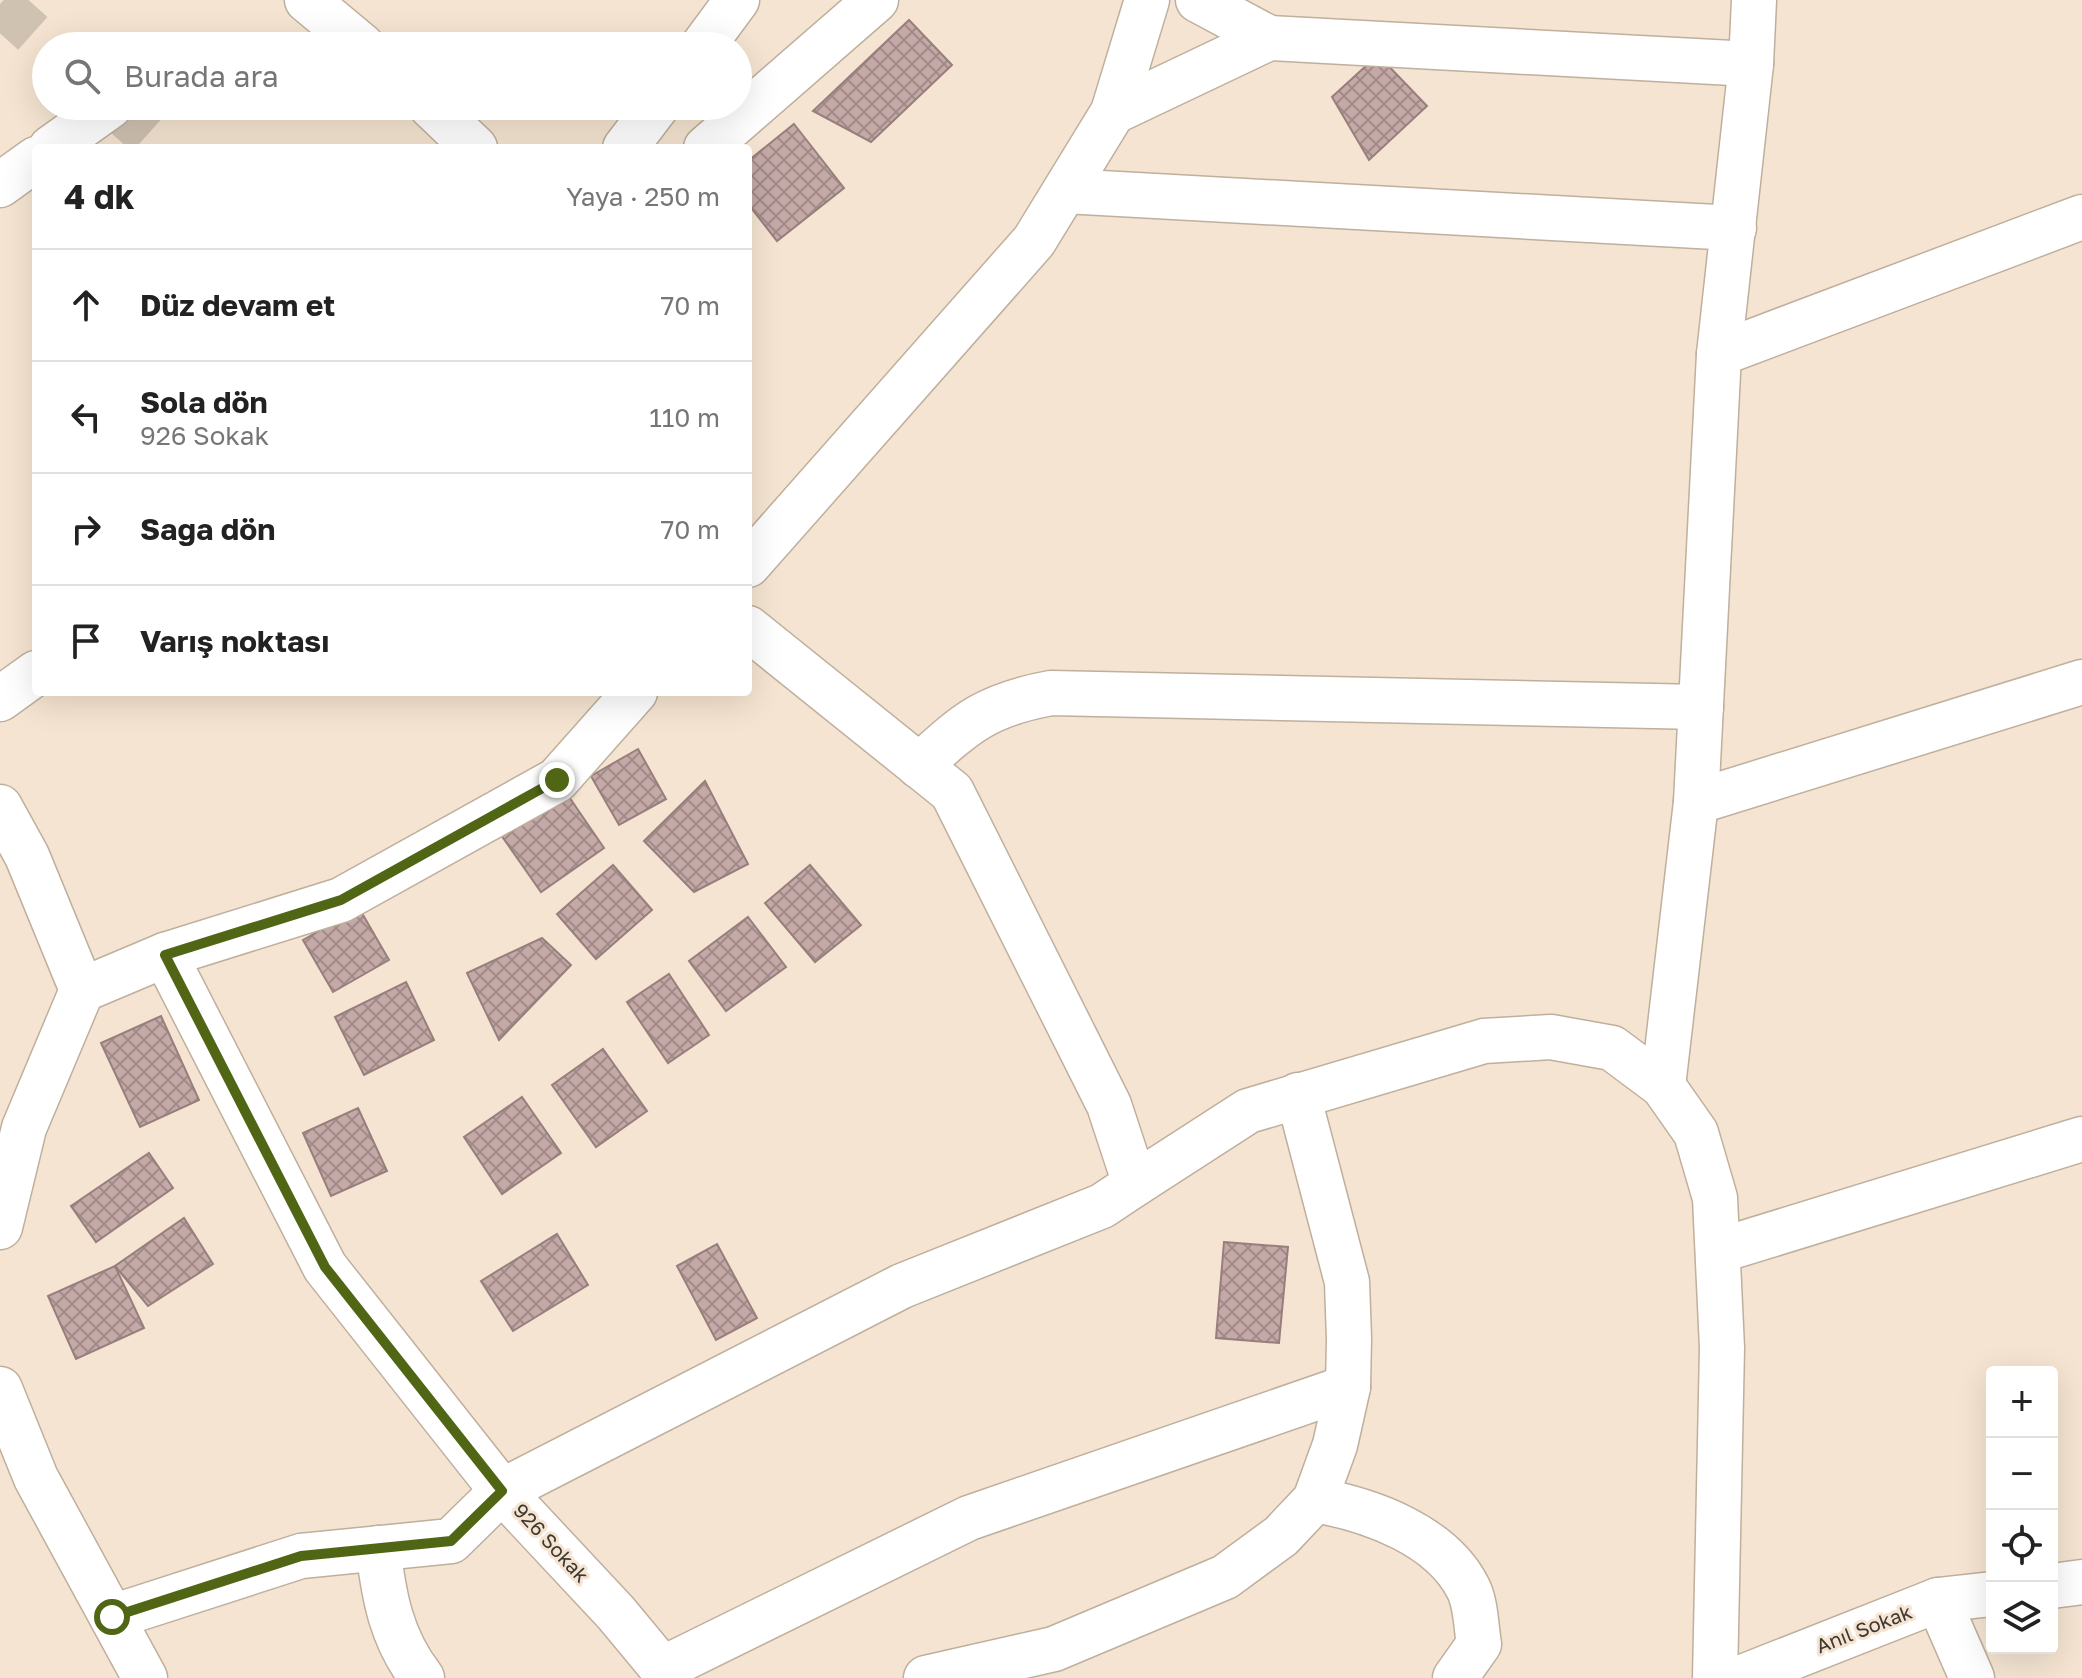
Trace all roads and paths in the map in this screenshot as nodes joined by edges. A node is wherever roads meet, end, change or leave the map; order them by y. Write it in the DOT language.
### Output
graph roads {
  1 [pos="309,0"];
  2 [pos="737,0"];
  3 [pos="876,0"];
  4 [pos="1147,0"];
  5 [pos="1198,0"];
  6 [pos="1754,0"];
  7 [pos="346,32"];
  8 [pos="713,32"];
  9 [pos="1269,38"];
  10 [pos="1751,64"];
  11 [pos="752,108"];
  12 [pos="1113,112"];
  13 [pos="90,120"];
  14 [pos="446,120"];
  15 [pos="646,120"];
  16 [pos="738,120"];
  17 [pos="57,144"];
  18 [pos="471,144"];
  19 [pos="628,144"];
  20 [pos="711,144"];
  21 [pos="32,162"];
  22 [pos="0,185"];
  23 [pos="1065,191"];
  24 [pos="2082,217"];
  25 [pos="1734,228"];
  26 [pos="1719,354"];
  27 [pos="752,560"];
  28 [pos="752,631"];
  29 [pos="32,676"];
  30 [pos="2082,682"];
  31 [pos="631,696"];
  32 [pos="0,699"];
  33 [pos="1701,707"];
  34 [pos="919,766"];
  35 [pos="1696,802"];
  36 [pos="0,807"];
  37 [pos="165,955"];
  38 [pos="82,990"];
  39 [pos="1663,1086"];
  40 [pos="1298,1095"];
  41 [pos="12,1128"];
  42 [pos="2082,1139"];
  43 [pos="1135,1184"];
  44 [pos="0,1227"];
  45 [pos="1718,1251"];
  46 [pos="1348,1387"];
  47 [pos="0,1389"];
  48 [pos="502,1491"];
  49 [pos="1315,1500"];
  50 [pos="378,1548"];
  51 [pos="2082,1582"];
  52 [pos="2058,1585"];
  53 [pos="1986,1595"];
  54 [pos="1938,1600"];
  55 [pos="112,1617"];
  56 [pos="1467,1661"];
  57 [pos="666,1673"];
  58 [pos="145,1678"];
  59 [pos="422,1678"];
  60 [pos="926,1678"];
  61 [pos="1715,1678"];
  62 [pos="1740,1678"];
  63 [pos="1972,1678"];
  1 -- 7 [label="street"];
  2 -- 8 [label="street"];
  3 -- 11 [label="street"];
  4 -- 12 [label="street"];
  5 -- 9 [label="street"];
  6 -- 10 [label="street"];
  9 -- 10 [label="street"];
  9 -- 12 [label="street"];
  10 -- 25 [label="street"];
  12 -- 23 [label="street"];
  13 -- 17 [label="street"];
  14 -- 18 [label="street"];
  15 -- 19 [label="street"];
  16 -- 20 [label="street"];
  21 -- 22 [label="street"];
  23 -- 25 [label="street"];
  23 -- 27 [label="street"];
  24 -- 26 [label="street"];
  25 -- 26 [label="street"];
  26 -- 33 [label="street"];
  28 -- 34 [label="street"];
  29 -- 32 [label="street"];
  30 -- 35 [label="street"];
  31 -- 37 [label="street"];
  33 -- 34 [label="street"];
  33 -- 35 [label="street"];
  34 -- 43 [label="street"];
  35 -- 39 [label="street"];
  36 -- 38 [label="street"];
  37 -- 38 [label="street"];
  37 -- 48 [label="street, 926 Sokak"];
  38 -- 41 [label="street"];
  39 -- 40 [label="street"];
  39 -- 45 [label="street"];
  40 -- 43 [label="street"];
  40 -- 46 [label="street"];
  41 -- 44 [label="street"];
  42 -- 45 [label="street"];
  43 -- 48 [label="street"];
  45 -- 61 [label="street"];
  46 -- 49 [label="street"];
  46 -- 57 [label="street"];
  47 -- 55 [label="street"];
  48 -- 50 [label="street"];
  48 -- 57 [label="street, 926 Sokak"];
  49 -- 56 [label="street"];
  49 -- 60 [label="street"];
  50 -- 55 [label="street"];
  50 -- 59 [label="street"];
  51 -- 52 [label="street"];
  53 -- 54 [label="street, Anıl Sokak"];
  54 -- 62 [label="street, Anıl Sokak"];
  54 -- 63 [label="street"];
  55 -- 58 [label="street"];
}
